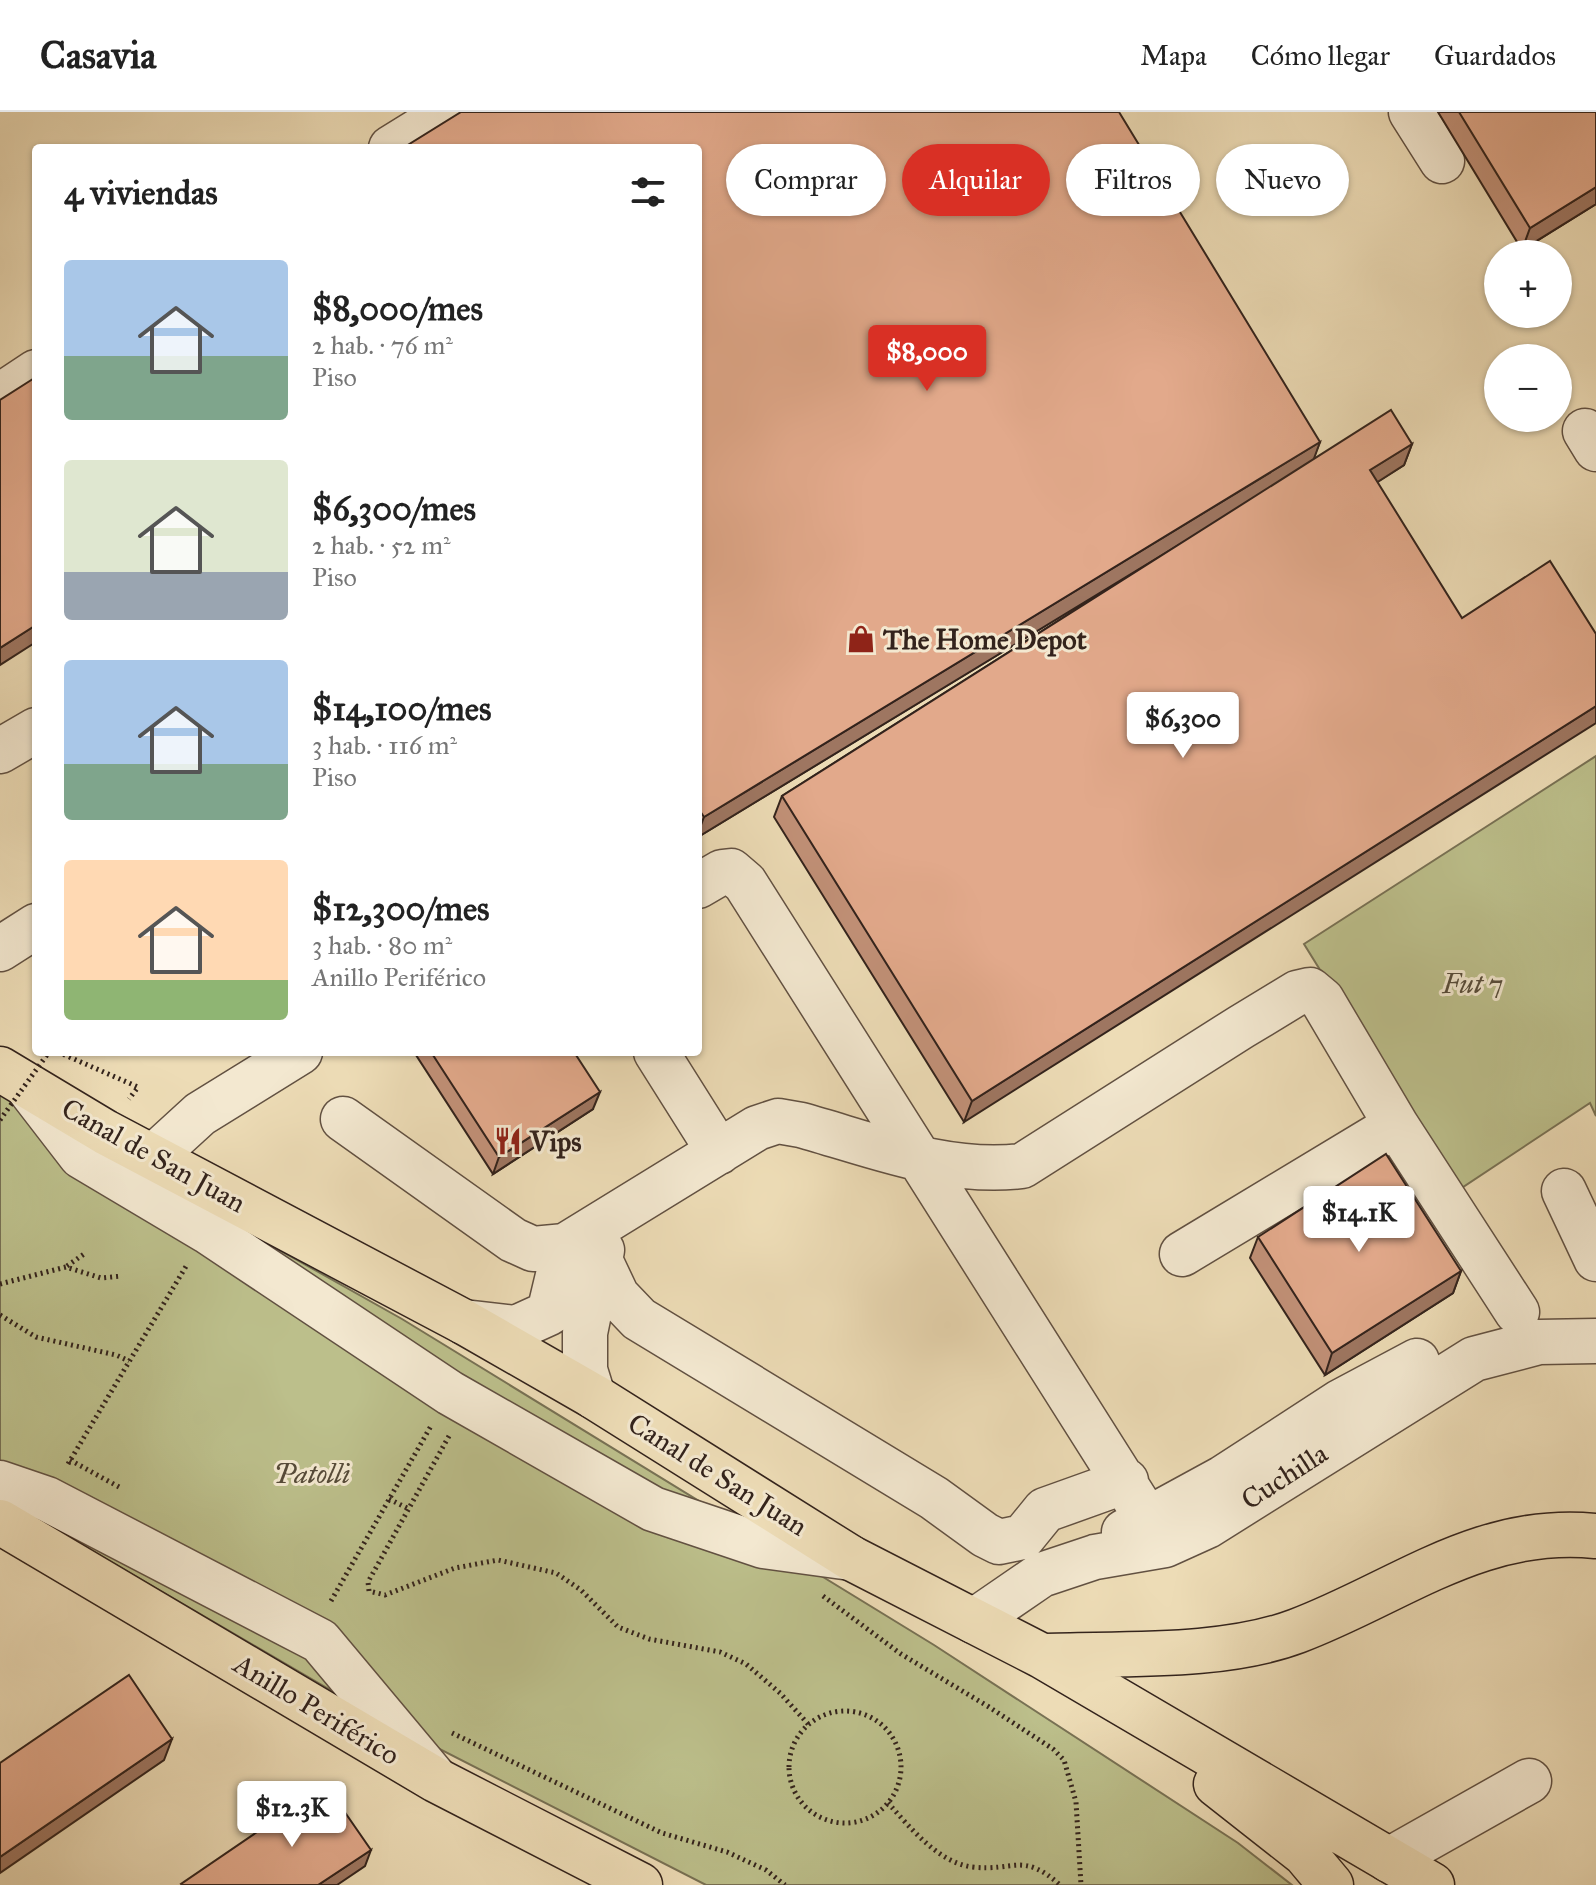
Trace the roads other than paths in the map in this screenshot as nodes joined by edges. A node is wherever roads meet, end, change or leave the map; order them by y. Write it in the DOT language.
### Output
graph roads {
  1 [pos="449,112"];
  2 [pos="1411,112"];
  3 [pos="397,144"];
  4 [pos="1442,161"];
  5 [pos="32,375"];
  6 [pos="0,396"];
  7 [pos="32,732"];
  8 [pos="0,751"];
  9 [pos="702,884"];
  10 [pos="294,1056"];
  11 [pos="659,1056"];
  12 [pos="25,1068"];
  13 [pos="343,1119"];
  14 [pos="1396,1125"];
  15 [pos="719,1152"];
  16 [pos="153,1157"];
  17 [pos="920,1158"];
  18 [pos="1564,1191"];
  19 [pos="591,1242"];
  20 [pos="1182,1254"];
  21 [pos="1596,1259"];
  22 [pos="1517,1312"];
  23 [pos="464,1322"];
  24 [pos="1596,1341"];
  25 [pos="1474,1359"];
  26 [pos="593,1396"];
  27 [pos="1126,1481"];
  28 [pos="0,1483"];
  29 [pos="1148,1520"];
  30 [pos="0,1522"];
  31 [pos="1596,1536"];
  32 [pos="1095,1557"];
  33 [pos="851,1558"];
  34 [pos="974,1621"];
  35 [pos="1042,1656"];
  36 [pos="1090,1683"];
  37 [pos="436,1780"];
  38 [pos="1529,1781"];
  39 [pos="1389,1860"];
  40 [pos="640,1885"];
  41 [pos="1331,1885"];
  42 [pos="1432,1885"];
  1 -- 3 [label="lane"];
  2 -- 4 [label="lane"];
  5 -- 6 [label="lane"];
  7 -- 8 [label="lane"];
  9 -- 17 [label="lane"];
  10 -- 16 [label="lane"];
  11 -- 15 [label="lane"];
  12 -- 16 [label="main road, Canal de San Juan"];
  12 -- 33 [label="lane"];
  13 -- 19 [label="lane"];
  14 -- 17 [label="lane"];
  14 -- 20 [label="lane"];
  14 -- 22 [label="lane"];
  15 -- 17 [label="lane"];
  15 -- 19 [label="lane"];
  16 -- 23 [label="main road, Canal de San Juan"];
  17 -- 27 [label="lane"];
  18 -- 21 [label="lane"];
  19 -- 23 [label="lane"];
  19 -- 26 [label="lane"];
  19 -- 27 [label="lane"];
  23 -- 26 [label="main road, Canal de San Juan"];
  24 -- 25 [label="lane, Cuchilla"];
  25 -- 29 [label="lane"];
  25 -- 32 [label="lane, Cuchilla"];
  26 -- 33 [label="main road, Canal de San Juan"];
  27 -- 29 [label="lane"];
  28 -- 37 [label="lane"];
  29 -- 32 [label="lane"];
  30 -- 37 [label="main road, Anillo Periférico"];
  31 -- 35 [label="main road"];
  32 -- 34 [label="lane, Cuchilla"];
  33 -- 34 [label="main road, Canal de San Juan"];
  34 -- 35 [label="main road, Canal de San Juan"];
  35 -- 36 [label="main road, Canal de San Juan"];
  36 -- 39 [label="main road, Canal de San Juan"];
  36 -- 41 [label="main road"];
  37 -- 40 [label="main road, Anillo Periférico"];
  38 -- 39 [label="lane"];
  39 -- 42 [label="main road, Canal de San Juan"];
}
